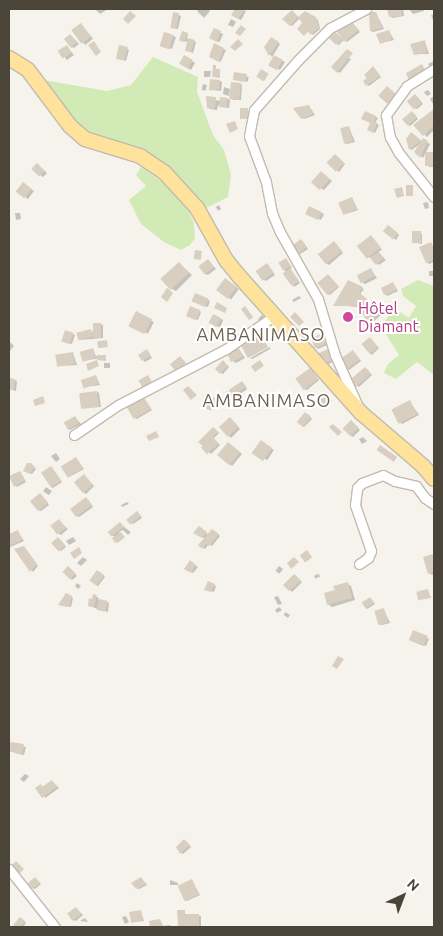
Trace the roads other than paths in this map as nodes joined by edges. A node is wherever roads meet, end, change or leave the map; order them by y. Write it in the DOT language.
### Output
graph roads {
  1 [pos="366,9"];
  2 [pos="9,58"];
  3 [pos="434,69"];
  4 [pos="434,197"];
  5 [pos="274,316"];
  6 [pos="360,412"];
  7 [pos="74,435"];
  8 [pos="434,479"];
  9 [pos="434,504"];
  10 [pos="359,564"];
  11 [pos="9,869"];
  12 [pos="55,927"];
  1 -- 6 [label="street"];
  2 -- 5 [label="main road"];
  3 -- 4 [label="street"];
  5 -- 6 [label="main road"];
  5 -- 7 [label="street"];
  6 -- 8 [label="main road"];
  9 -- 10 [label="street"];
  11 -- 12 [label="street"];
}
